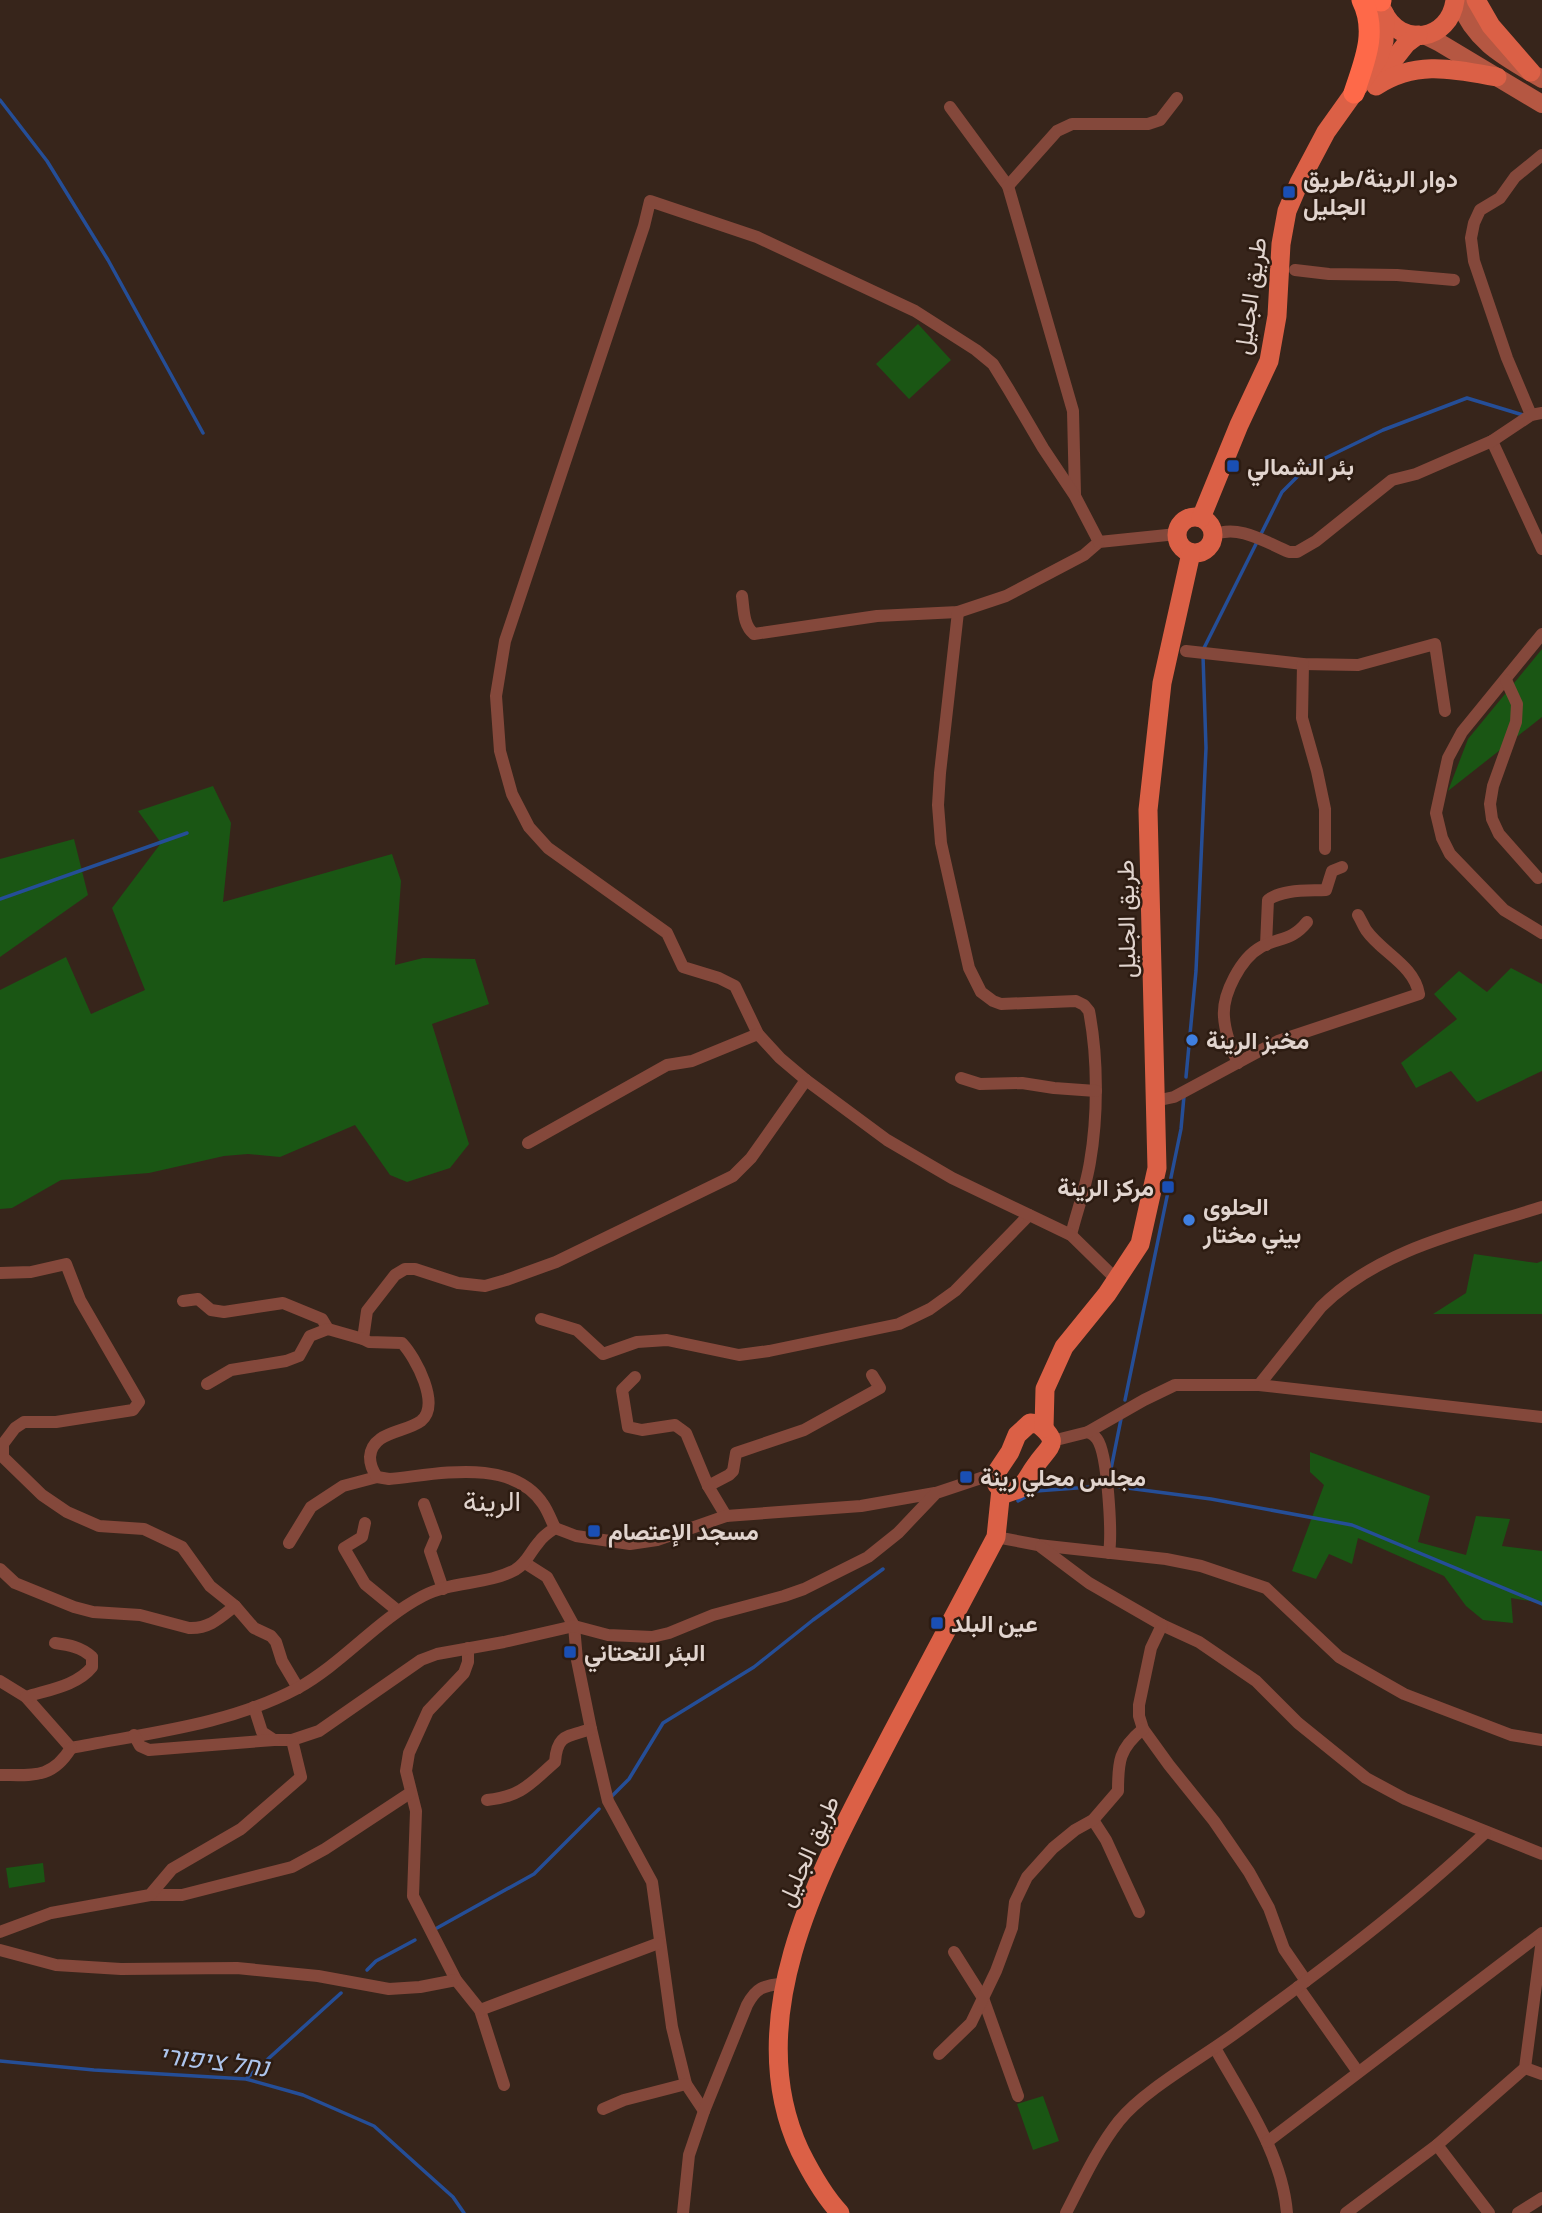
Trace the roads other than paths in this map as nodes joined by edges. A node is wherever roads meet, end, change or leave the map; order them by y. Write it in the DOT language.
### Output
graph roads {
  1 [pos="1362,0"];
  2 [pos="1456,0"];
  3 [pos="1476,0"];
  4 [pos="1382,4"];
  5 [pos="1421,35"];
  6 [pos="1536,75"];
  7 [pos="1497,77"];
  8 [pos="1360,93"];
  9 [pos="1177,98"];
  10 [pos="1542,104"];
  11 [pos="950,107"];
  12 [pos="1542,155"];
  13 [pos="1008,186"];
  14 [pos="1295,270"];
  15 [pos="1454,280"];
  16 [pos="1536,414"];
  17 [pos="1492,441"];
  18 [pos="1075,496"];
  19 [pos="1201,518"];
  20 [pos="1177,534"];
  21 [pos="1213,535"];
  22 [pos="1099,542"];
  23 [pos="1542,549"];
  24 [pos="1191,553"];
  25 [pos="742,596"];
  26 [pos="958,612"];
  27 [pos="1542,634"];
  28 [pos="1186,651"];
  29 [pos="1303,664"];
  30 [pos="1506,680"];
  31 [pos="1445,711"];
  32 [pos="1325,849"];
  33 [pos="1342,867"];
  34 [pos="1538,877"];
  35 [pos="1359,915"];
  36 [pos="1307,922"];
  37 [pos="1542,933"];
  38 [pos="1266,945"];
  39 [pos="758,1034"];
  40 [pos="1238,1063"];
  41 [pos="961,1078"];
  42 [pos="806,1080"];
  43 [pos="1096,1091"];
  44 [pos="1155,1101"];
  45 [pos="528,1143"];
  46 [pos="1542,1207"];
  47 [pos="1029,1215"];
  48 [pos="1071,1235"];
  49 [pos="0,1273"];
  50 [pos="1116,1279"];
  51 [pos="183,1301"];
  52 [pos="541,1319"];
  53 [pos="328,1329"];
  54 [pos="363,1339"];
  55 [pos="872,1375"];
  56 [pos="635,1377"];
  57 [pos="207,1384"];
  58 [pos="1259,1385"];
  59 [pos="1542,1417"];
  60 [pos="1042,1431"];
  61 [pos="1088,1432"];
  62 [pos="2,1457"];
  63 [pos="377,1476"];
  64 [pos="1004,1484"];
  65 [pos="708,1486"];
  66 [pos="936,1493"];
  67 [pos="424,1504"];
  68 [pos="726,1516"];
  69 [pos="365,1523"];
  70 [pos="555,1528"];
  71 [pos="997,1531"];
  72 [pos="289,1543"];
  73 [pos="1038,1545"];
  74 [pos="1109,1553"];
  75 [pos="525,1563"];
  76 [pos="0,1569"];
  77 [pos="443,1589"];
  78 [pos="235,1606"];
  79 [pos="398,1611"];
  80 [pos="1162,1625"];
  81 [pos="573,1626"];
  82 [pos="55,1643"];
  83 [pos="468,1648"];
  84 [pos="0,1681"];
  85 [pos="298,1688"];
  86 [pos="26,1698"];
  87 [pos="254,1707"];
  88 [pos="591,1729"];
  89 [pos="1143,1729"];
  90 [pos="134,1735"];
  91 [pos="274,1740"];
  92 [pos="292,1740"];
  93 [pos="1542,1740"];
  94 [pos="71,1748"];
  95 [pos="0,1775"];
  96 [pos="410,1793"];
  97 [pos="487,1800"];
  98 [pos="1093,1820"];
  99 [pos="1485,1833"];
  100 [pos="1542,1854"];
  101 [pos="150,1895"];
  102 [pos="1139,1912"];
  103 [pos="0,1932"];
  104 [pos="1542,1933"];
  105 [pos="1542,1939"];
  106 [pos="659,1943"];
  107 [pos="0,1950"];
  108 [pos="954,1952"];
  109 [pos="456,1980"];
  110 [pos="785,1983"];
  111 [pos="1302,1984"];
  112 [pos="983,1998"];
  113 [pos="480,2010"];
  114 [pos="1215,2049"];
  115 [pos="939,2054"];
  116 [pos="1525,2068"];
  117 [pos="1358,2072"];
  118 [pos="1542,2074"];
  119 [pos="686,2084"];
  120 [pos="504,2085"];
  121 [pos="1018,2096"];
  122 [pos="603,2109"];
  123 [pos="704,2111"];
  124 [pos="1267,2142"];
  125 [pos="1437,2145"];
  126 [pos="1542,2198"];
  127 [pos="1067,2211"];
  128 [pos="683,2213"];
  129 [pos="840,2213"];
  130 [pos="1081,2213"];
  131 [pos="1287,2213"];
  132 [pos="1346,2213"];
  133 [pos="1489,2213"];
  134 [pos="1518,2213"];
  1 -- 8 [label="highway"];
  2 -- 5 [label="main road"];
  2 -- 6 [label="main road"];
  3 -- 6 [label="main road"];
  4 -- 5 [label="main road"];
  4 -- 8 [label="main road"];
  5 -- 7 [label="main road"];
  5 -- 8 [label="main road"];
  7 -- 8 [label="main road"];
  7 -- 10 [label="main road"];
  8 -- 19 [label="main road, طريق الجليل"];
  9 -- 13 [label="street"];
  11 -- 13 [label="street"];
  12 -- 16 [label="street"];
  13 -- 18 [label="street"];
  14 -- 15 [label="street"];
  16 -- 17 [label="street"];
  17 -- 21 [label="street"];
  17 -- 23 [label="street"];
  18 -- 22 [label="street"];
  18 -- 39 [label="street"];
  19 -- 20 [label="main road"];
  19 -- 21 [label="main road"];
  20 -- 22 [label="street"];
  20 -- 24 [label="main road"];
  21 -- 24 [label="main road"];
  22 -- 26 [label="street"];
  24 -- 44 [label="main road, طريق الجليل"];
  25 -- 26 [label="street"];
  26 -- 43 [label="street"];
  27 -- 30 [label="street"];
  28 -- 29 [label="street"];
  29 -- 31 [label="street"];
  29 -- 32 [label="street"];
  30 -- 34 [label="street"];
  30 -- 37 [label="street"];
  33 -- 38 [label="street"];
  35 -- 40 [label="street"];
  36 -- 38 [label="street"];
  38 -- 40 [label="street"];
  39 -- 42 [label="street"];
  39 -- 45 [label="street"];
  40 -- 44 [label="street"];
  41 -- 43 [label="street"];
  42 -- 47 [label="street"];
  42 -- 54 [label="street"];
  43 -- 48 [label="street"];
  44 -- 50 [label="main road, طريق الجليل"];
  46 -- 58 [label="street"];
  47 -- 48 [label="street"];
  47 -- 52 [label="street"];
  48 -- 50 [label="street"];
  49 -- 62 [label="street"];
  50 -- 60 [label="main road, طريق الجليل"];
  51 -- 53 [label="street"];
  53 -- 54 [label="street"];
  53 -- 57 [label="street"];
  54 -- 63 [label="street"];
  55 -- 65 [label="street"];
  56 -- 65 [label="street"];
  58 -- 59 [label="street"];
  58 -- 61 [label="street"];
  60 -- 61 [label="street"];
  60 -- 64 [label="main road"];
  60 -- 64 [label="main road"];
  61 -- 74 [label="street"];
  62 -- 78 [label="street"];
  63 -- 70 [label="street"];
  63 -- 72 [label="street"];
  64 -- 66 [label="street"];
  64 -- 71 [label="main road, طريق الجليل"];
  65 -- 68 [label="street"];
  66 -- 68 [label="street"];
  66 -- 81 [label="street"];
  67 -- 77 [label="street"];
  68 -- 70 [label="street"];
  69 -- 79 [label="street"];
  70 -- 75 [label="street"];
  71 -- 73 [label="street"];
  71 -- 110 [label="main road, طريق الجليل"];
  73 -- 74 [label="street"];
  73 -- 80 [label="street"];
  74 -- 93 [label="street"];
  75 -- 77 [label="street"];
  75 -- 81 [label="street"];
  76 -- 78 [label="street"];
  77 -- 79 [label="street"];
  78 -- 85 [label="street"];
  79 -- 85 [label="street"];
  80 -- 89 [label="street"];
  80 -- 99 [label="street"];
  81 -- 83 [label="street"];
  81 -- 88 [label="street"];
  82 -- 86 [label="street"];
  83 -- 92 [label="street"];
  83 -- 96 [label="street"];
  84 -- 86 [label="street"];
  85 -- 87 [label="street"];
  86 -- 94 [label="street"];
  87 -- 90 [label="street"];
  87 -- 91 [label="street"];
  88 -- 97 [label="street"];
  88 -- 106 [label="street"];
  89 -- 98 [label="street"];
  89 -- 111 [label="street"];
  90 -- 91 [label="street"];
  90 -- 94 [label="street"];
  91 -- 92 [label="street"];
  92 -- 101 [label="street"];
  94 -- 95 [label="street"];
  96 -- 101 [label="street"];
  96 -- 109 [label="street"];
  98 -- 102 [label="street"];
  98 -- 112 [label="street"];
  99 -- 100 [label="street"];
  99 -- 111 [label="street"];
  101 -- 103 [label="street"];
  104 -- 117 [label="street"];
  105 -- 116 [label="street"];
  106 -- 113 [label="street"];
  106 -- 119 [label="street"];
  107 -- 109 [label="street"];
  108 -- 112 [label="street"];
  109 -- 113 [label="street"];
  110 -- 123 [label="street"];
  110 -- 129 [label="main road, طريق الجليل"];
  111 -- 114 [label="street"];
  111 -- 117 [label="street"];
  112 -- 115 [label="street"];
  112 -- 121 [label="street"];
  113 -- 120 [label="street"];
  114 -- 124 [label="street"];
  114 -- 127 [label="street"];
  116 -- 118 [label="street"];
  116 -- 125 [label="street"];
  117 -- 124 [label="street"];
  119 -- 122 [label="street"];
  119 -- 123 [label="street"];
  123 -- 128 [label="street"];
  124 -- 131 [label="street"];
  125 -- 132 [label="street"];
  125 -- 133 [label="street"];
  126 -- 134 [label="street"];
  127 -- 130 [label="street"];
}
